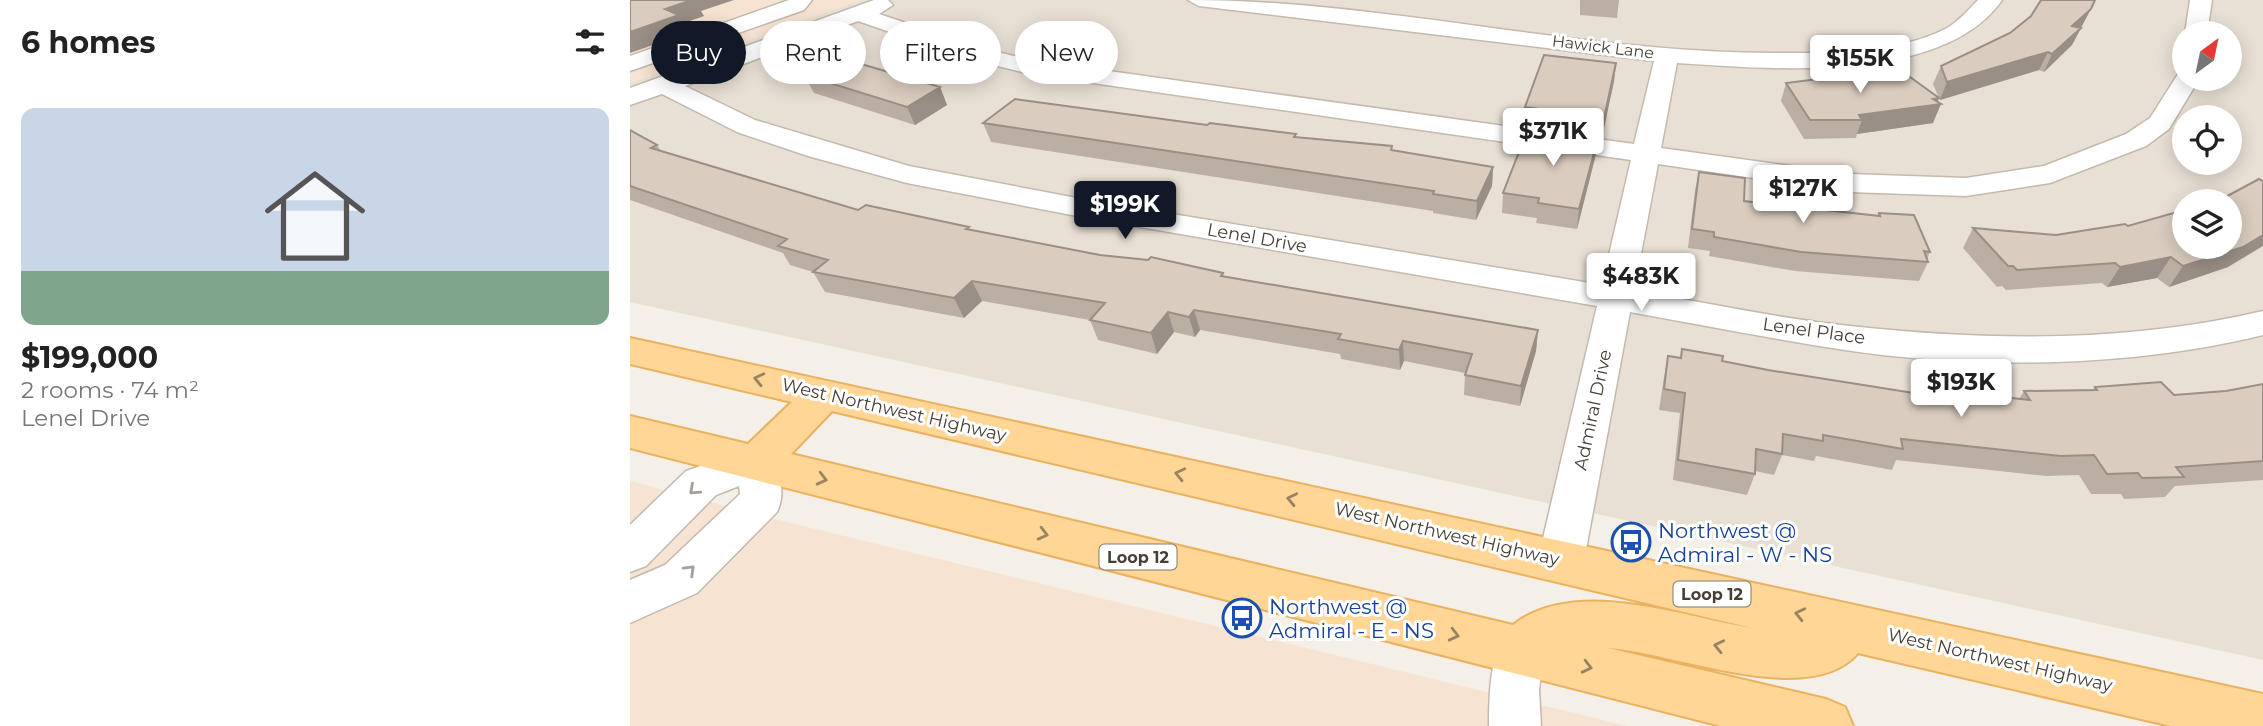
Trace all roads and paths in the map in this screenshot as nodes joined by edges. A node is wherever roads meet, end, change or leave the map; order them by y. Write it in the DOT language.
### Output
graph roads {
  1 [pos="801,0"];
  2 [pos="896,0"];
  3 [pos="1199,0"];
  4 [pos="1992,0"];
  5 [pos="2201,0"];
  6 [pos="858,14"];
  7 [pos="2198,21"];
  8 [pos="1667,55"];
  9 [pos="630,64"];
  10 [pos="664,85"];
  11 [pos="2180,91"];
  12 [pos="630,97"];
  13 [pos="1646,155"];
  14 [pos="1616,299"];
  15 [pos="2263,323"];
  16 [pos="630,351"];
  17 [pos="825,394"];
  18 [pos="630,432"];
  19 [pos="756,463"];
  20 [pos="630,553"];
  21 [pos="1562,560"];
  22 [pos="630,602"];
  23 [pos="1849,625"];
  24 [pos="1520,651"];
  25 [pos="2181,713"];
  26 [pos="2263,721"];
  27 [pos="1515,726"];
  28 [pos="1826,726"];
  1 -- 9 [label="street"];
  2 -- 6 [label="street"];
  3 -- 8 [label="street, Hawick Lane"];
  4 -- 8 [label="street, Hawick Lane"];
  5 -- 7 [label="street"];
  6 -- 10 [label="street"];
  6 -- 13 [label="street"];
  8 -- 13 [label="street, Admiral Drive"];
  10 -- 12 [label="street"];
  10 -- 14 [label="street, Lenel Drive"];
  11 -- 13 [label="street"];
  13 -- 14 [label="street, Admiral Drive"];
  14 -- 15 [label="street, Lenel Place"];
  14 -- 21 [label="street, Admiral Drive"];
  17 -- 16 [label="main road, West Northwest Highway / Loop 12, one-way"];
  17 -- 19 [label="main road"];
  21 -- 17 [label="main road, West Northwest Highway / Loop 12, one-way"];
  18 -- 19 [label="main road, Loop 12"];
  19 -- 20 [label="street, one-way"];
  22 -- 19 [label="street, one-way"];
  19 -- 24 [label="main road, Loop 12, one-way"];
  23 -- 21 [label="main road, West Northwest Highway / Loop 12, one-way"];
  23 -- 24 [label="main road, one-way"];
  23 -- 25 [label="main road, West Northwest Highway / Loop 12"];
  24 -- 27 [label="street"];
  24 -- 28 [label="main road, Loop 12, one-way"];
  25 -- 26 [label="main road, West Northwest Highway / Loop 12"];
}
